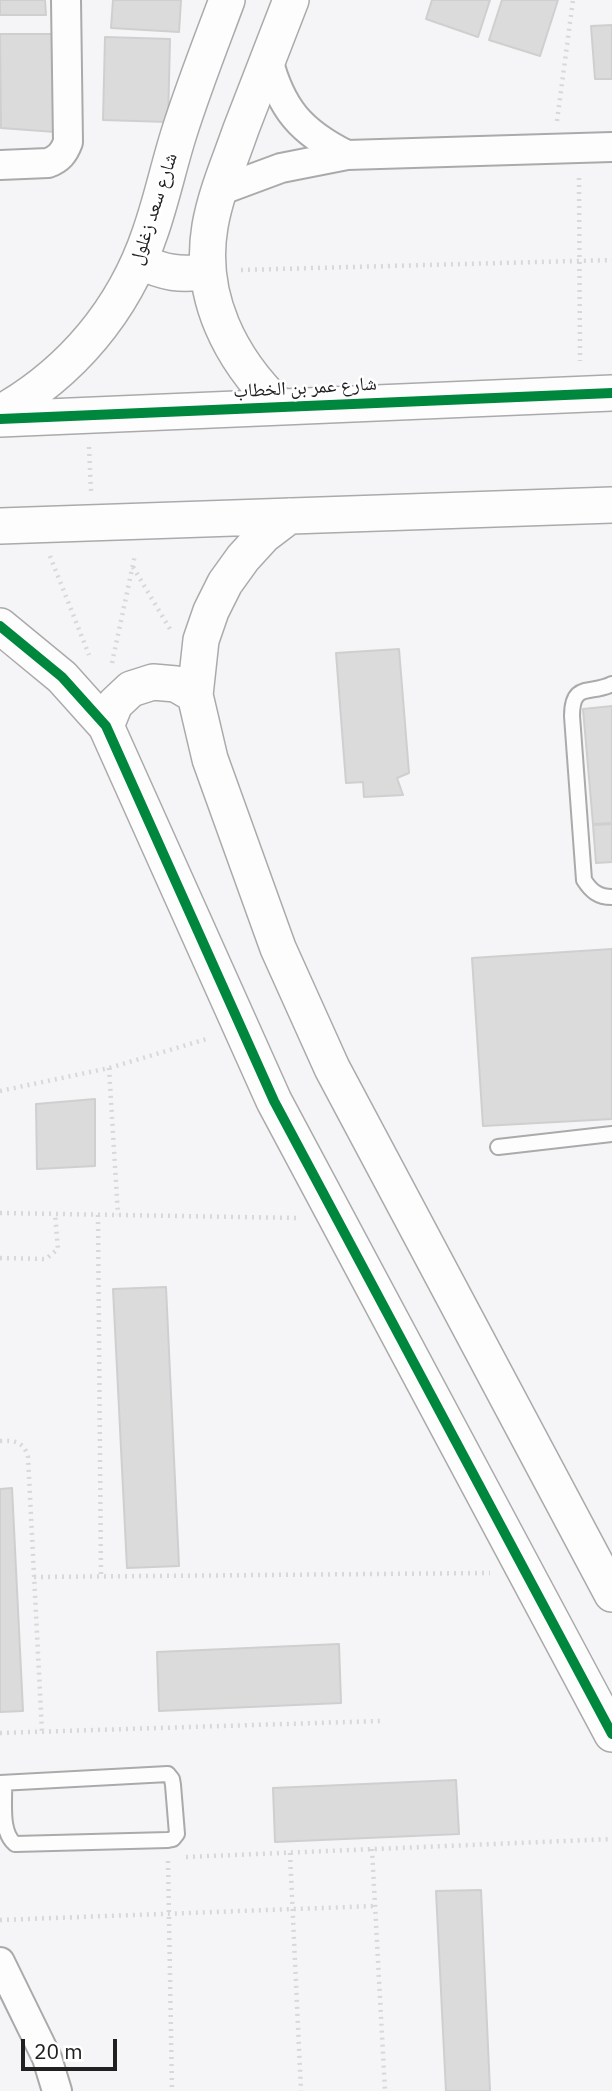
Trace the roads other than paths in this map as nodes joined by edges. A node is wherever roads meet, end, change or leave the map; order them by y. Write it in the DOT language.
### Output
graph roads {
  1 [pos="66,0"];
  2 [pos="228,0"];
  3 [pos="291,0"];
  4 [pos="268,59"];
  5 [pos="612,148"];
  6 [pos="346,155"];
  7 [pos="0,165"];
  8 [pos="219,191"];
  9 [pos="140,261"];
  10 [pos="208,271"];
  11 [pos="596,393"];
  12 [pos="280,407"];
  13 [pos="0,413"];
  14 [pos="0,419"];
  15 [pos="612,505"];
  16 [pos="289,516"];
  17 [pos="0,526"];
  18 [pos="0,626"];
  19 [pos="196,683"];
  20 [pos="612,684"];
  21 [pos="106,726"];
  22 [pos="612,897"];
  23 [pos="612,1134"];
  24 [pos="498,1147"];
  25 [pos="612,1594"];
  26 [pos="612,1734"];
  27 [pos="2,1783"];
  28 [pos="0,1962"];
  29 [pos="57,2091"];
  1 -- 7 [label="street"];
  2 -- 9 [label="street, شارع سعد زغلول"];
  3 -- 4 [label="street"];
  4 -- 6 [label="street"];
  4 -- 8 [label="street"];
  5 -- 6 [label="street"];
  6 -- 8 [label="street"];
  8 -- 10 [label="street"];
  9 -- 10 [label="street"];
  9 -- 13 [label="street, شارع سعد زغلول"];
  10 -- 12 [label="street"];
  11 -- 12 [label="street, شارع عمر بن الخطاب"];
  12 -- 14 [label="street, شارع عمر بن الخطاب"];
  15 -- 16 [label="street"];
  16 -- 17 [label="street"];
  16 -- 19 [label="street"];
  18 -- 21 [label="street"];
  19 -- 21 [label="street"];
  19 -- 25 [label="street"];
  20 -- 22 [label="lane"];
  21 -- 26 [label="street"];
  23 -- 24 [label="lane"];
  27 -- 27 [label="lane"];
  28 -- 29 [label="street"];
}
